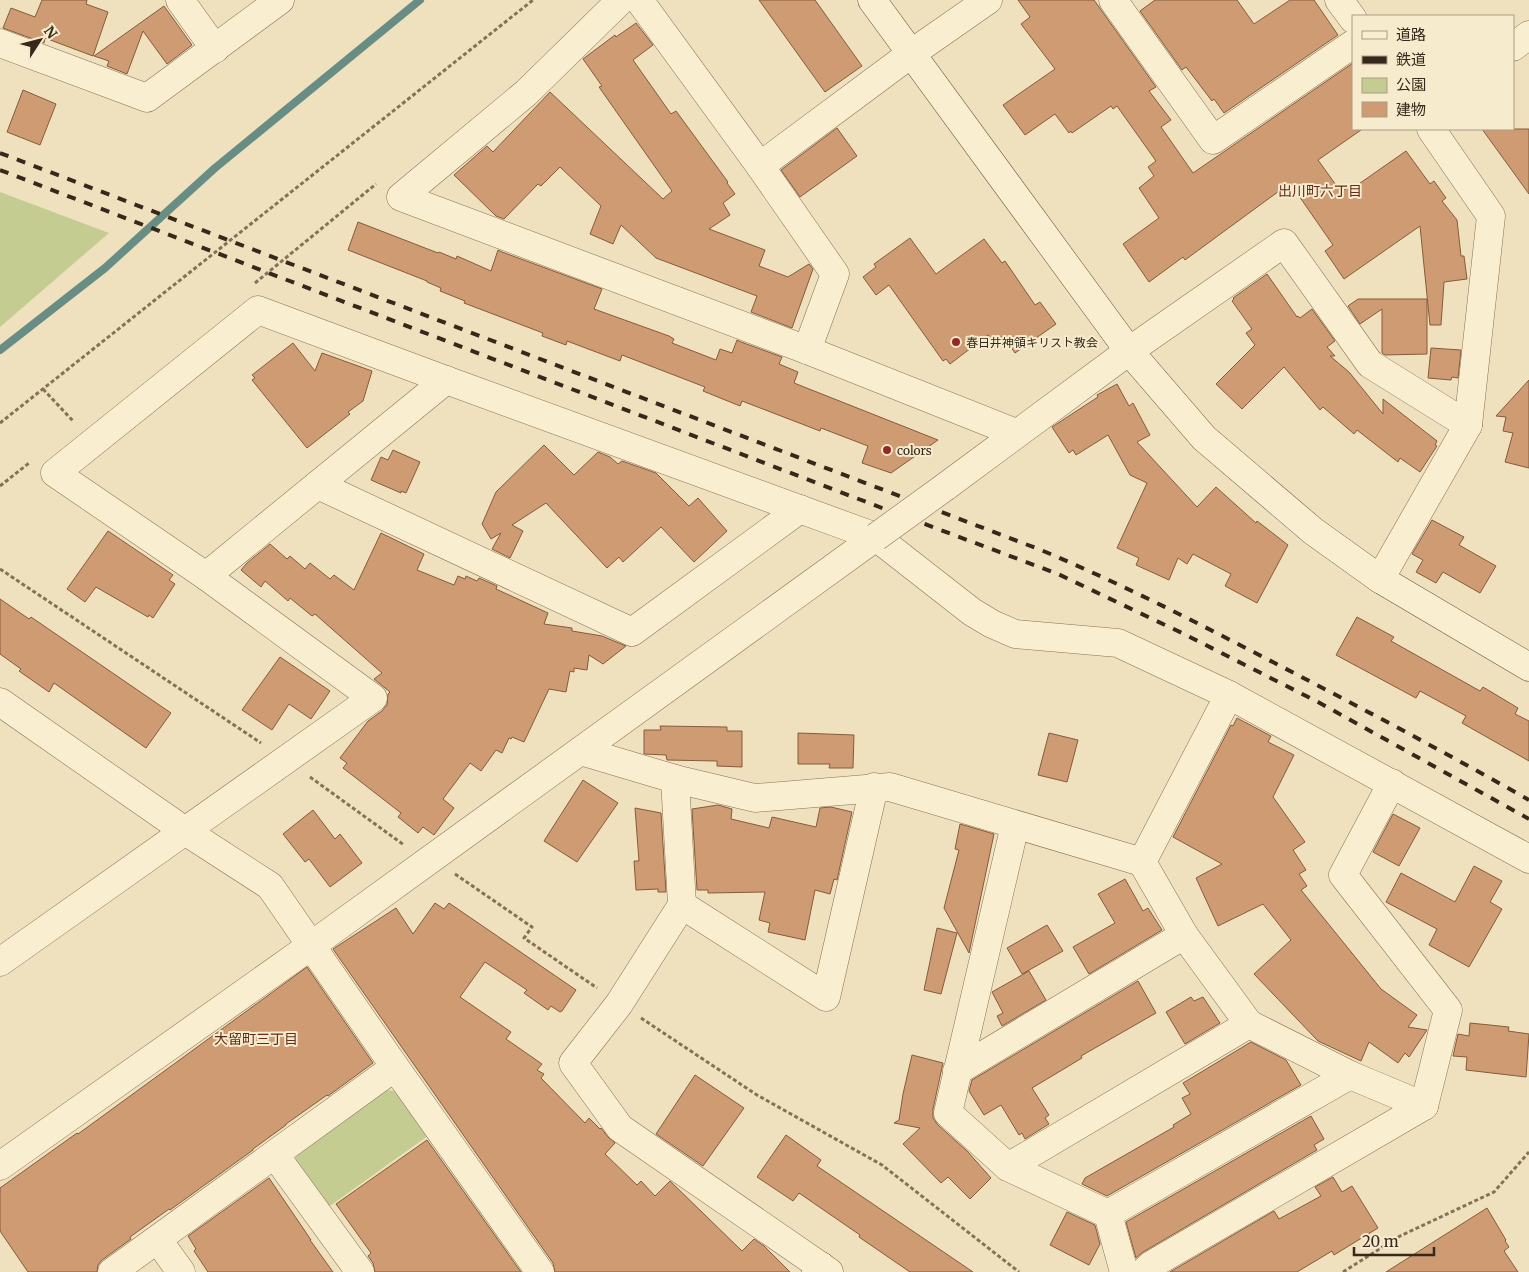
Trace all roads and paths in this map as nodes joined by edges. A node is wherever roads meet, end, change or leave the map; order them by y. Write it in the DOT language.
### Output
graph roads {
  1 [pos="180,0"];
  2 [pos="280,0"];
  3 [pos="533,0"];
  4 [pos="621,0"];
  5 [pos="639,0"];
  6 [pos="872,0"];
  7 [pos="988,0"];
  8 [pos="1113,0"];
  9 [pos="1339,0"];
  10 [pos="1352,19"];
  11 [pos="1529,35"];
  12 [pos="0,43"];
  13 [pos="1352,45"];
  14 [pos="1514,46"];
  15 [pos="214,49"];
  16 [pos="912,54"];
  17 [pos="1432,130"];
  18 [pos="760,166"];
  19 [pos="378,183"];
  20 [pos="254,283"];
  21 [pos="807,350"];
  22 [pos="1129,351"];
  23 [pos="446,380"];
  24 [pos="43,389"];
  25 [pos="0,423"];
  26 [pos="1468,425"];
  27 [pos="78,426"];
  28 [pos="1016,433"];
  29 [pos="30,463"];
  30 [pos="318,485"];
  31 [pos="0,486"];
  32 [pos="800,509"];
  33 [pos="876,537"];
  34 [pos="0,568"];
  35 [pos="206,576"];
  36 [pos="1380,579"];
  37 [pos="1529,667"];
  38 [pos="1229,695"];
  39 [pos="0,702"];
  40 [pos="581,751"];
  41 [pos="286,760"];
  42 [pos="676,779"];
  43 [pos="1392,784"];
  44 [pos="874,787"];
  45 [pos="1015,825"];
  46 [pos="185,831"];
  47 [pos="431,858"];
  48 [pos="1529,859"];
  49 [pos="1142,862"];
  50 [pos="682,905"];
  51 [pos="1184,935"];
  52 [pos="312,945"];
  53 [pos="0,962"];
  54 [pos="619,1004"];
  55 [pos="1249,1024"];
  56 [pos="395,1067"];
  57 [pos="957,1071"];
  58 [pos="1350,1075"];
  59 [pos="1424,1106"];
  60 [pos="1529,1152"];
  61 [pos="275,1155"];
  62 [pos="0,1166"];
  63 [pos="1008,1167"];
  64 [pos="1108,1214"];
  65 [pos="158,1240"];
  66 [pos="822,1270"];
  67 [pos="112,1272"];
  68 [pos="181,1272"];
  69 [pos="360,1272"];
  70 [pos="540,1272"];
  71 [pos="1019,1272"];
  72 [pos="1124,1272"];
  73 [pos="1144,1272"];
  74 [pos="1343,1272"];
  1 -- 15 [label="street"];
  2 -- 15 [label="street"];
  3 -- 24 [label="path"];
  4 -- 21 [label="street"];
  5 -- 18 [label="street"];
  6 -- 16 [label="street"];
  7 -- 16 [label="street"];
  8 -- 13 [label="street"];
  9 -- 10 [label="street"];
  11 -- 14 [label="street"];
  12 -- 15 [label="street"];
  16 -- 18 [label="street"];
  16 -- 22 [label="street"];
  17 -- 26 [label="street"];
  18 -- 21 [label="street"];
  19 -- 20 [label="path"];
  21 -- 28 [label="street"];
  22 -- 26 [label="street"];
  22 -- 28 [label="street"];
  22 -- 36 [label="street"];
  23 -- 30 [label="street"];
  23 -- 32 [label="street"];
  23 -- 35 [label="street"];
  24 -- 25 [label="path"];
  24 -- 27 [label="path"];
  26 -- 36 [label="street"];
  28 -- 33 [label="street, bridge"];
  29 -- 31 [label="path"];
  30 -- 32 [label="street"];
  30 -- 35 [label="street"];
  32 -- 33 [label="street"];
  33 -- 38 [label="street"];
  33 -- 40 [label="street"];
  34 -- 41 [label="path"];
  35 -- 41 [label="street"];
  36 -- 37 [label="street"];
  38 -- 43 [label="street"];
  38 -- 49 [label="street"];
  39 -- 46 [label="street"];
  40 -- 42 [label="street"];
  40 -- 47 [label="street"];
  41 -- 46 [label="street"];
  41 -- 47 [label="path"];
  42 -- 44 [label="street"];
  42 -- 50 [label="street"];
  43 -- 48 [label="street"];
  43 -- 59 [label="street"];
  44 -- 45 [label="street"];
  44 -- 50 [label="street"];
  45 -- 49 [label="street"];
  45 -- 57 [label="street"];
  46 -- 52 [label="street"];
  46 -- 53 [label="street"];
  47 -- 52 [label="street"];
  47 -- 54 [label="path"];
  49 -- 51 [label="street"];
  50 -- 54 [label="street"];
  51 -- 55 [label="street"];
  51 -- 57 [label="street"];
  52 -- 56 [label="street"];
  52 -- 62 [label="street"];
  54 -- 66 [label="street"];
  54 -- 71 [label="path"];
  55 -- 58 [label="street"];
  55 -- 63 [label="street"];
  56 -- 61 [label="street"];
  56 -- 70 [label="street"];
  57 -- 63 [label="street"];
  58 -- 59 [label="street"];
  58 -- 64 [label="street"];
  59 -- 73 [label="street"];
  60 -- 74 [label="path"];
  61 -- 65 [label="street"];
  61 -- 69 [label="street"];
  63 -- 64 [label="street"];
  64 -- 72 [label="street"];
  65 -- 67 [label="street"];
  65 -- 68 [label="street"];
}
